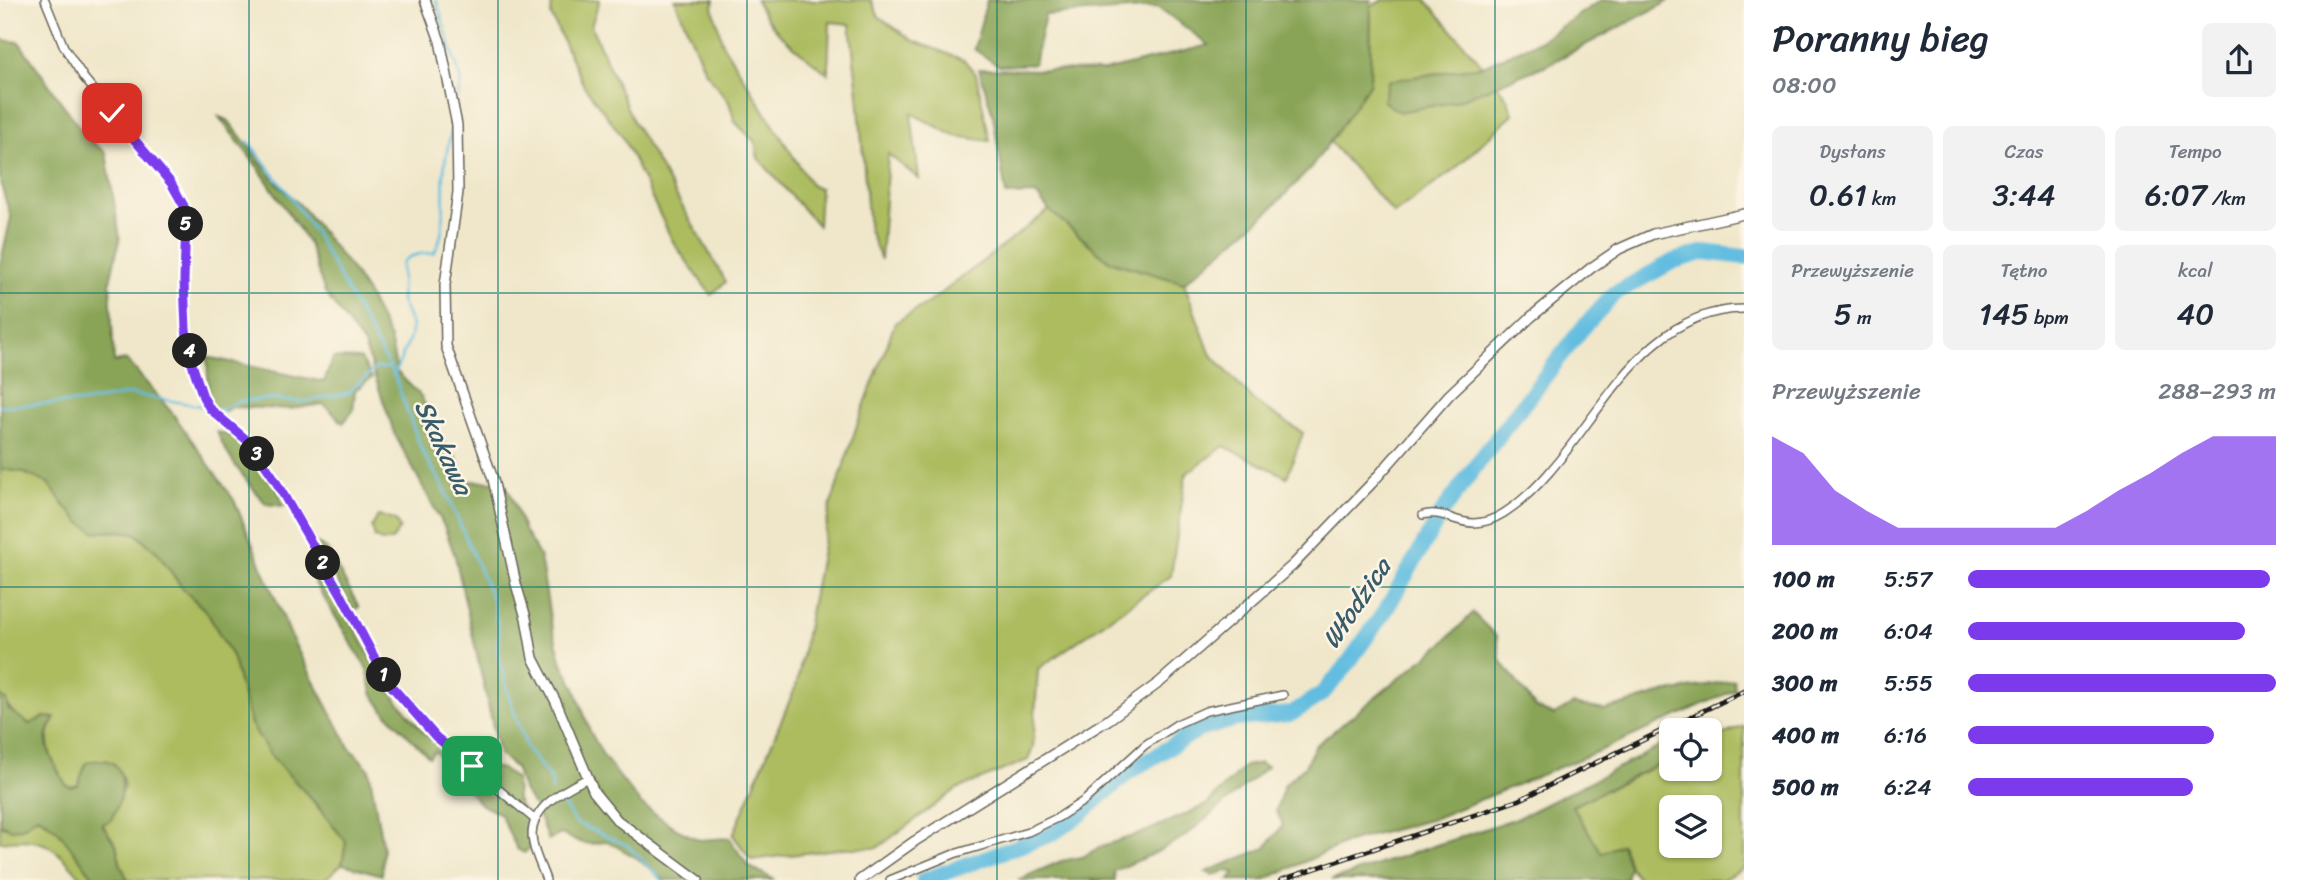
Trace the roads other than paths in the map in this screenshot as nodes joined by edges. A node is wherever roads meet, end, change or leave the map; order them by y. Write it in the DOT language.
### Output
graph roads {
  1 [pos="45,0"];
  2 [pos="425,0"];
  3 [pos="1744,214"];
  4 [pos="1744,309"];
  5 [pos="1427,514"];
  6 [pos="1283,695"];
  7 [pos="586,779"];
  8 [pos="534,819"];
  9 [pos="547,880"];
  10 [pos="698,880"];
  11 [pos="860,880"];
  12 [pos="890,880"];
  1 -- 8 [label="street"];
  2 -- 7 [label="street"];
  3 -- 11 [label="street"];
  4 -- 5 [label="street"];
  6 -- 12 [label="street"];
  7 -- 8 [label="street"];
  7 -- 10 [label="street"];
  8 -- 9 [label="street"];
}
